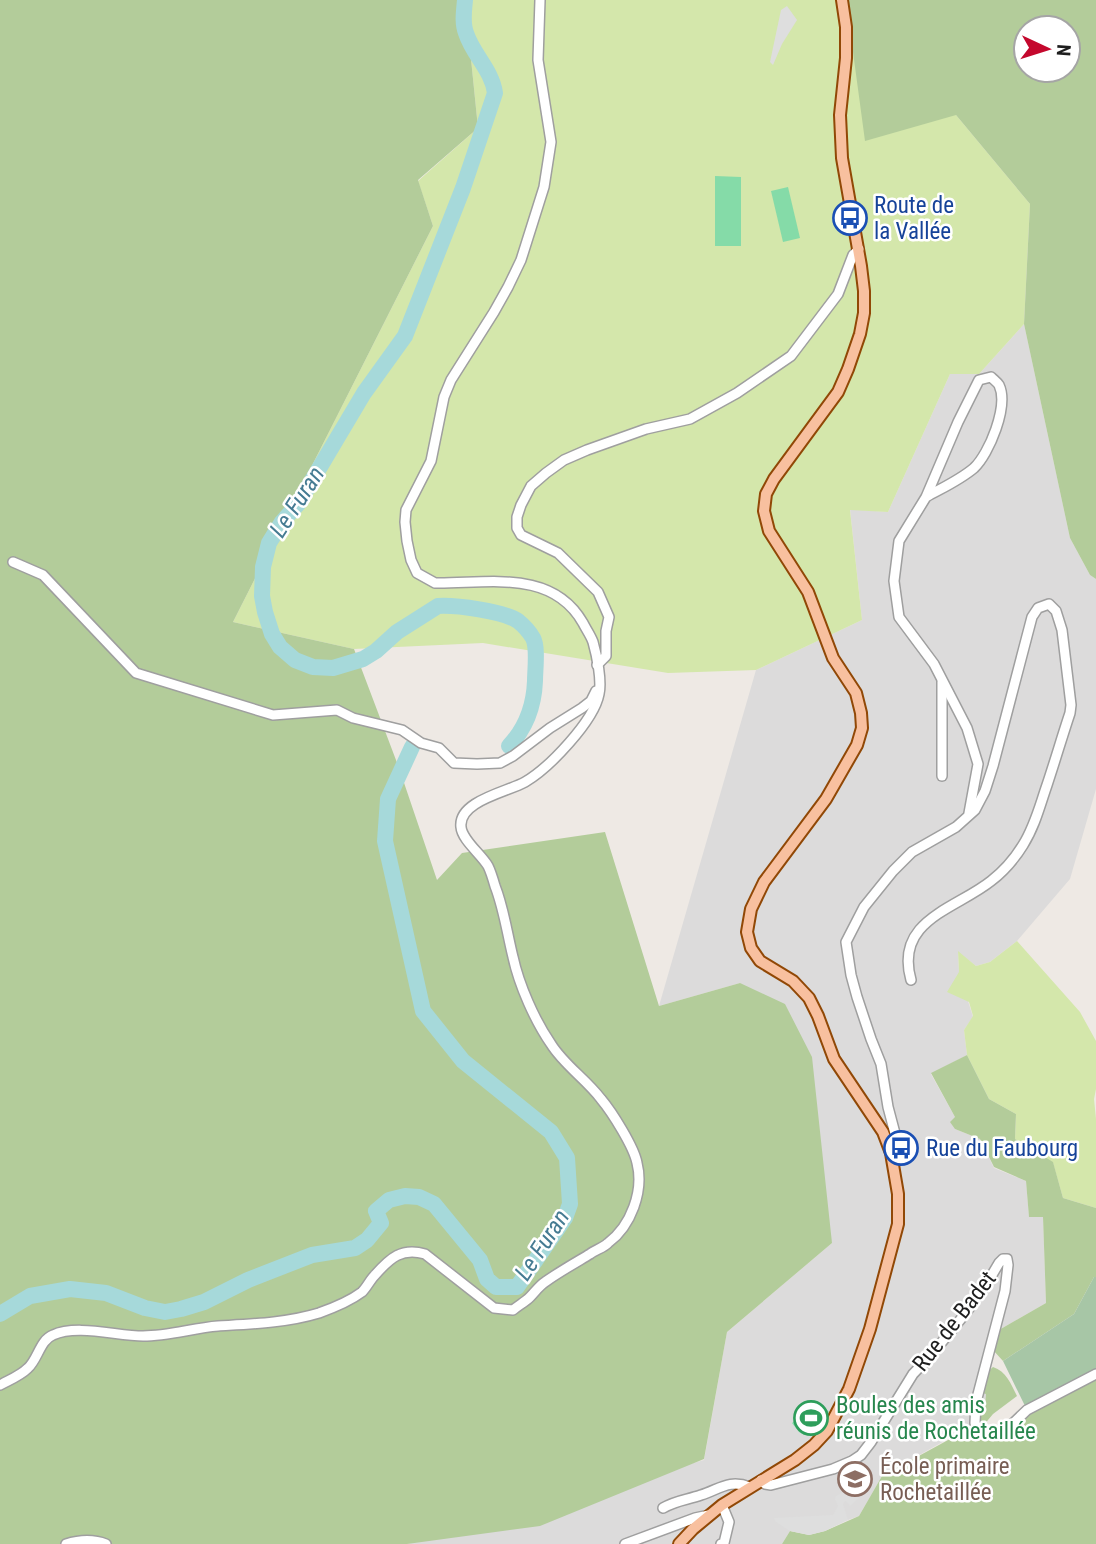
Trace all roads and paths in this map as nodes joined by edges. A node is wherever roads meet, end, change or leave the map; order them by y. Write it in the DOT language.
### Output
graph roads {
  1 [pos="540,0"];
  2 [pos="842,0"];
  3 [pos="859,249"];
  4 [pos="926,498"];
  5 [pos="13,562"];
  6 [pos="597,665"];
  7 [pos="942,680"];
  8 [pos="600,684"];
  9 [pos="942,776"];
  10 [pos="968,818"];
  11 [pos="911,980"];
  12 [pos="891,1153"];
  13 [pos="1096,1374"];
  14 [pos="0,1385"];
  15 [pos="761,1480"];
  16 [pos="750,1487"];
  17 [pos="722,1505"];
  18 [pos="663,1508"];
  19 [pos="710,1515"];
  20 [pos="723,1543"];
  21 [pos="66,1544"];
  22 [pos="106,1544"];
  23 [pos="625,1544"];
  24 [pos="679,1544"];
  1 -- 6 [label="street"];
  2 -- 3 [label="main road"];
  3 -- 6 [label="street"];
  3 -- 12 [label="main road"];
  4 -- 4 [label="street"];
  4 -- 7 [label="street"];
  5 -- 8 [label="street"];
  6 -- 8 [label="street"];
  7 -- 9 [label="street"];
  7 -- 10 [label="street"];
  8 -- 14 [label="street"];
  10 -- 11 [label="street"];
  10 -- 12 [label="street"];
  12 -- 15 [label="main road"];
  13 -- 15 [label="street, Rue de Badet"];
  15 -- 16 [label="main road"];
  16 -- 17 [label="main road"];
  16 -- 18 [label="street"];
  17 -- 19 [label="main road"];
  17 -- 20 [label="street"];
  19 -- 23 [label="street"];
  19 -- 24 [label="main road"];
  21 -- 22 [label="street"];
}
